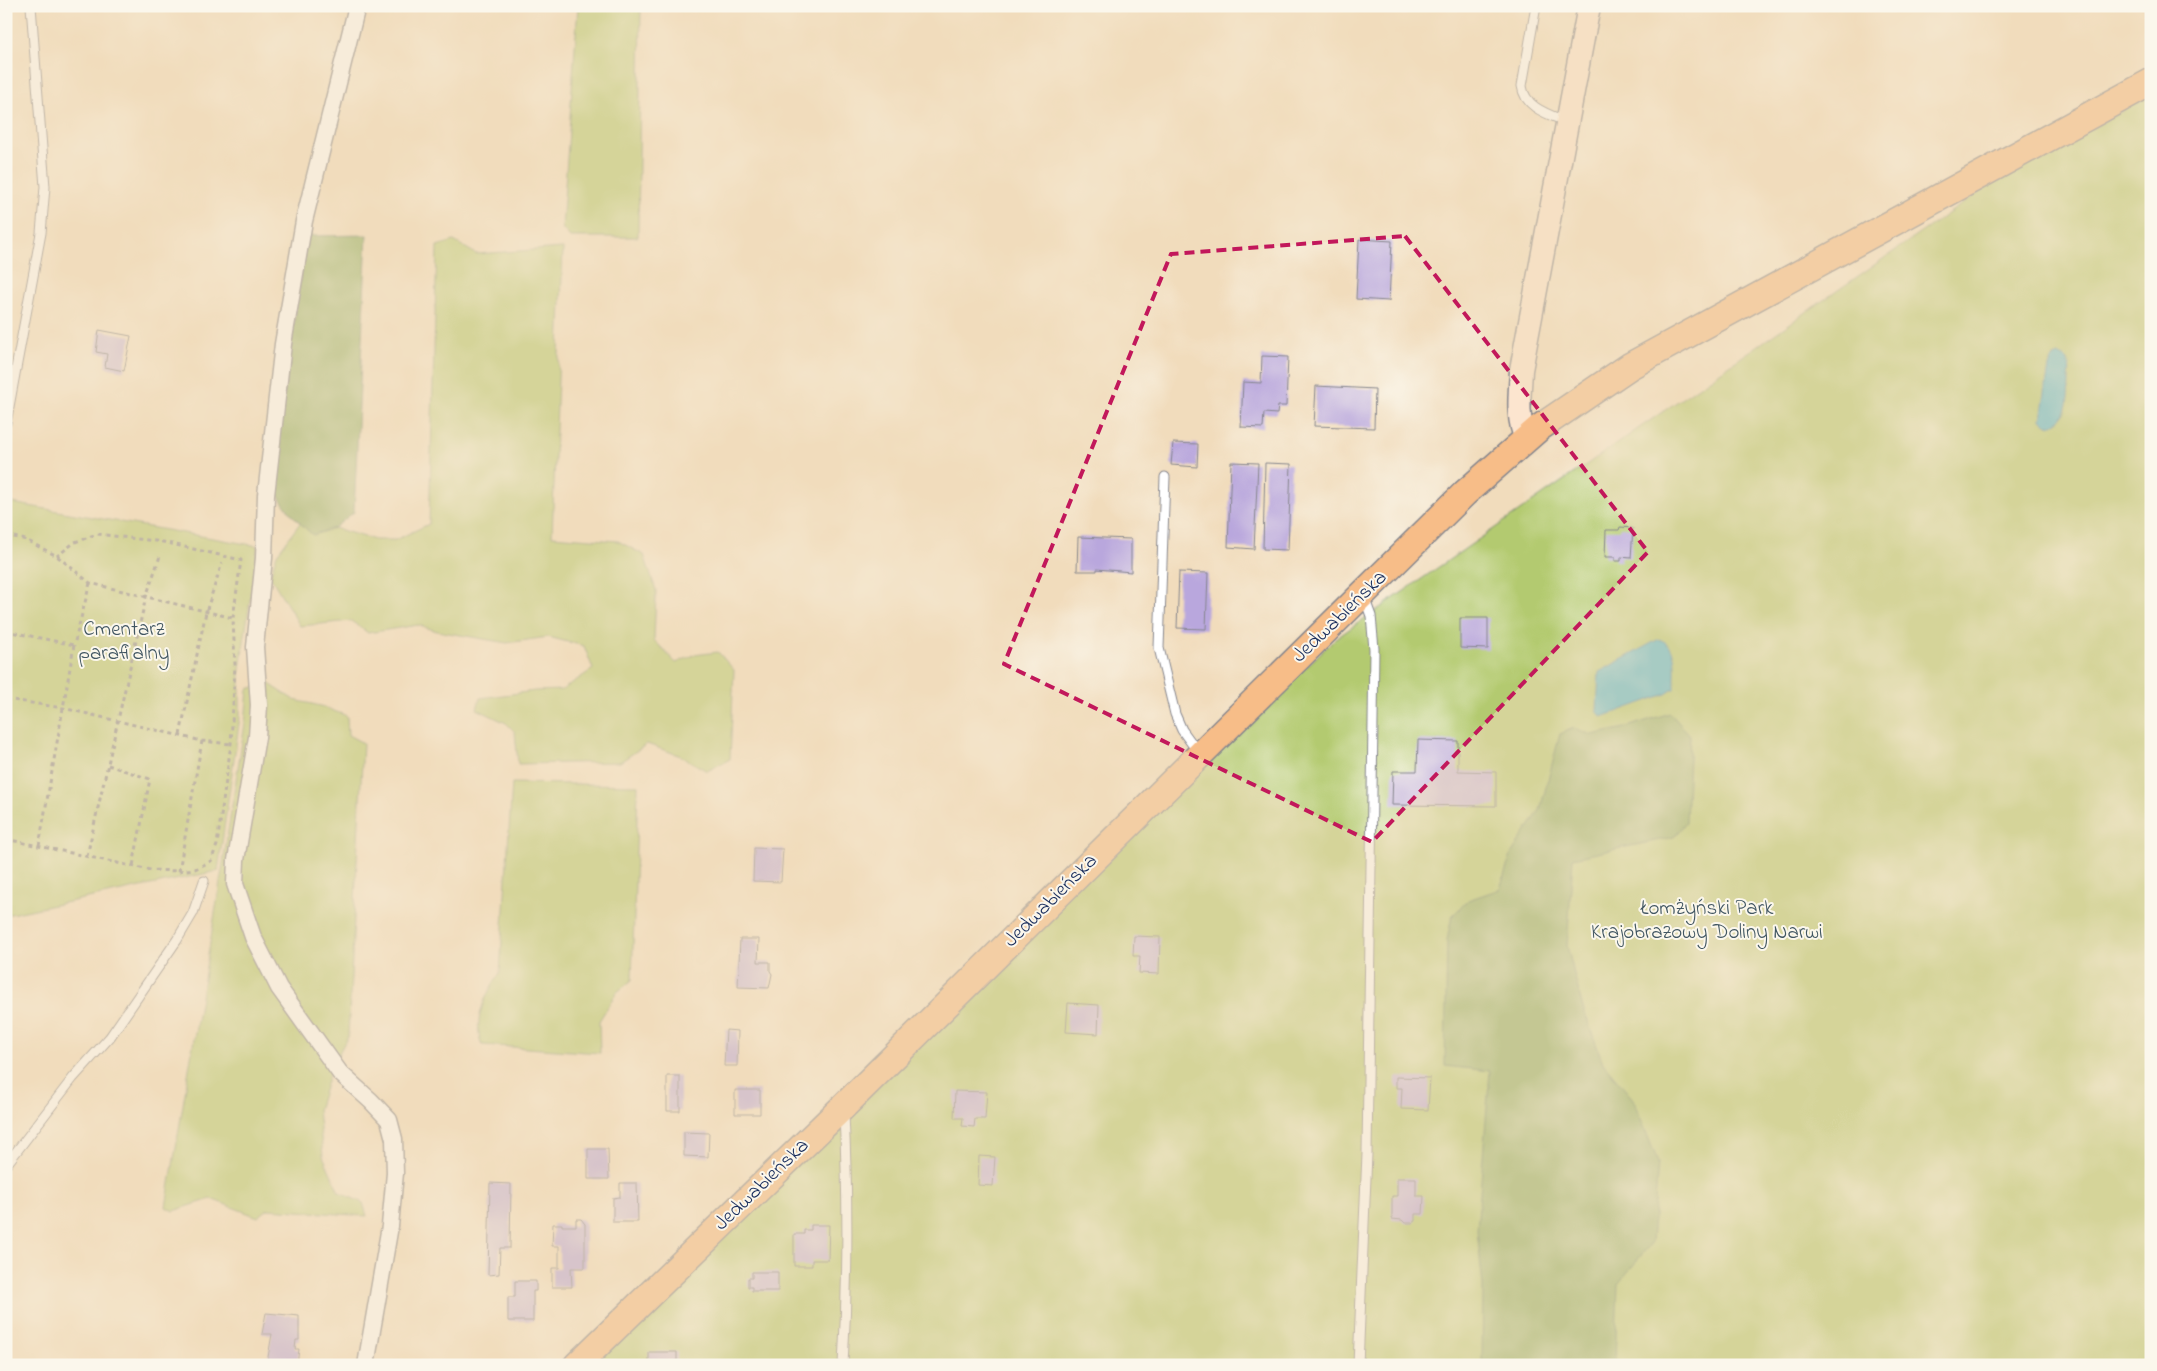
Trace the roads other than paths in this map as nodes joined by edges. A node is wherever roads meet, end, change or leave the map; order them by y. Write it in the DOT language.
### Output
graph roads {
  1 [pos="31,6"];
  2 [pos="357,6"];
  3 [pos="1536,6"];
  4 [pos="1588,6"];
  5 [pos="2151,82"];
  6 [pos="1567,122"];
  7 [pos="6,423"];
  8 [pos="1526,439"];
  9 [pos="1165,477"];
  10 [pos="1364,594"];
  11 [pos="1200,755"];
  12 [pos="204,881"];
  13 [pos="843,1107"];
  14 [pos="6,1165"];
  15 [pos="366,1365"];
  16 [pos="577,1365"];
  17 [pos="843,1365"];
  18 [pos="1358,1365"];
  1 -- 7 [label="lane"];
  2 -- 15 [label="street"];
  3 -- 6 [label="lane"];
  4 -- 6 [label="main road"];
  5 -- 8 [label="main road, Jedwabieńska"];
  6 -- 8 [label="main road"];
  8 -- 10 [label="main road, Jedwabieńska"];
  9 -- 11 [label="lane"];
  10 -- 11 [label="main road, Jedwabieńska"];
  10 -- 18 [label="lane"];
  11 -- 13 [label="main road, Jedwabieńska"];
  12 -- 14 [label="lane"];
  13 -- 16 [label="main road, Jedwabieńska"];
  13 -- 17 [label="lane"];
}
